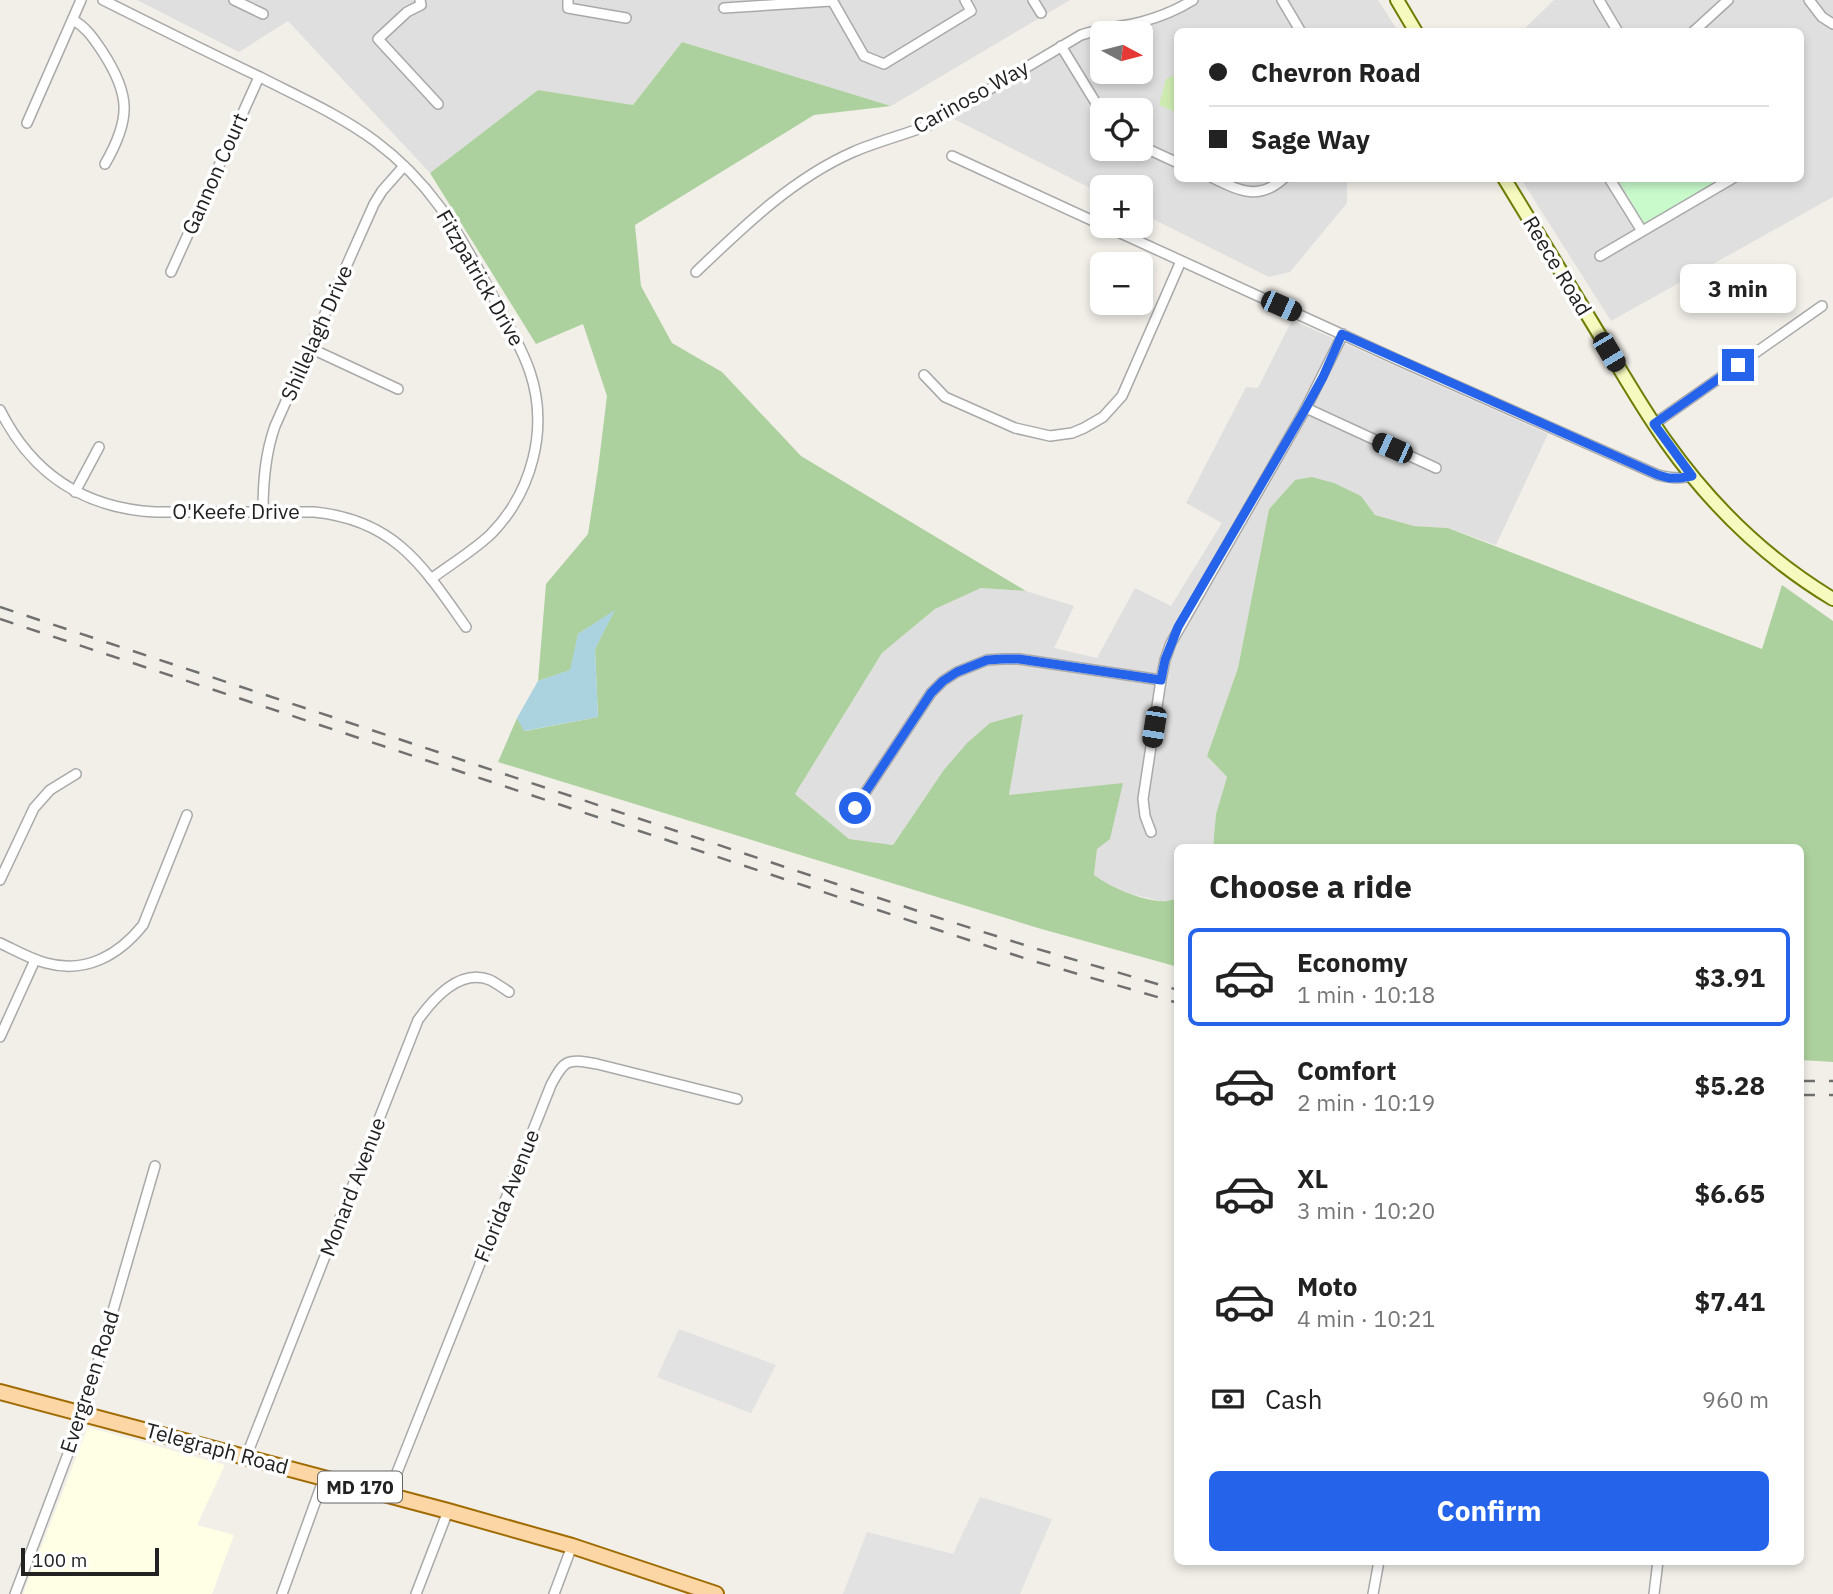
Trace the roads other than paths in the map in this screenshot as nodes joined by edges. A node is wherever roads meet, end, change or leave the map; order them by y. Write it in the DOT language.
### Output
graph roads {
  1 [pos="81,0"];
  2 [pos="103,0"];
  3 [pos="234,0"];
  4 [pos="420,0"];
  5 [pos="568,0"];
  6 [pos="965,0"];
  7 [pos="1033,0"];
  8 [pos="1194,0"];
  9 [pos="1282,0"];
  10 [pos="1397,0"];
  11 [pos="1599,0"];
  12 [pos="1728,0"];
  13 [pos="1809,0"];
  14 [pos="832,1"];
  15 [pos="724,8"];
  16 [pos="1041,13"];
  17 [pos="262,14"];
  18 [pos="626,18"];
  19 [pos="73,20"];
  20 [pos="1833,24"];
  21 [pos="1299,28"];
  22 [pos="1414,28"];
  23 [pos="1616,28"];
  24 [pos="1697,28"];
  25 [pos="1061,46"];
  26 [pos="259,77"];
  27 [pos="1092,98"];
  28 [pos="438,104"];
  29 [pos="27,123"];
  30 [pos="1153,152"];
  31 [pos="952,156"];
  32 [pos="1174,161"];
  33 [pos="105,164"];
  34 [pos="404,166"];
  35 [pos="1222,182"];
  36 [pos="1279,182"];
  37 [pos="1506,182"];
  38 [pos="1611,182"];
  39 [pos="1725,182"];
  40 [pos="1090,219"];
  41 [pos="1642,231"];
  42 [pos="1132,238"];
  43 [pos="1600,256"];
  44 [pos="1181,261"];
  45 [pos="171,272"];
  46 [pos="696,272"];
  47 [pos="1822,306"];
  48 [pos="1342,334"];
  49 [pos="310,348"];
  50 [pos="924,375"];
  51 [pos="398,388"];
  52 [pos="1306,408"];
  53 [pos="0,410"];
  54 [pos="1654,424"];
  55 [pos="99,447"];
  56 [pos="1436,468"];
  57 [pos="1692,476"];
  58 [pos="75,492"];
  59 [pos="263,512"];
  60 [pos="432,579"];
  61 [pos="1833,599"];
  62 [pos="466,627"];
  63 [pos="1161,680"];
  64 [pos="76,774"];
  65 [pos="855,808"];
  66 [pos="187,815"];
  67 [pos="1151,832"];
  68 [pos="0,880"];
  69 [pos="0,943"];
  70 [pos="35,960"];
  71 [pos="509,992"];
  72 [pos="0,1037"];
  73 [pos="737,1099"];
  74 [pos="155,1167"];
  75 [pos="0,1392"];
  76 [pos="83,1414"];
  77 [pos="246,1457"];
  78 [pos="324,1478"];
  79 [pos="388,1495"];
  80 [pos="448,1511"];
  81 [pos="572,1546"];
  82 [pos="1379,1565"];
  83 [pos="1658,1565"];
  84 [pos="696,1591"];
  85 [pos="15,1594"];
  86 [pos="282,1594"];
  87 [pos="416,1594"];
  88 [pos="554,1594"];
  89 [pos="716,1594"];
  90 [pos="1373,1594"];
  91 [pos="1654,1594"];
  1 -- 19 [label="street"];
  2 -- 26 [label="street, Fitzpatrick Drive"];
  3 -- 17 [label="street"];
  4 -- 28 [label="street"];
  5 -- 18 [label="street"];
  6 -- 14 [label="street"];
  7 -- 16 [label="street"];
  8 -- 25 [label="street, Carinoso Way"];
  9 -- 21 [label="street"];
  10 -- 22 [label="main road"];
  11 -- 23 [label="street"];
  12 -- 24 [label="street"];
  13 -- 20 [label="street"];
  14 -- 15 [label="street"];
  19 -- 29 [label="street"];
  19 -- 33 [label="street"];
  25 -- 27 [label="street"];
  25 -- 46 [label="street, Carinoso Way"];
  26 -- 34 [label="street, Fitzpatrick Drive"];
  26 -- 45 [label="street, Gannon Court"];
  30 -- 32 [label="street"];
  31 -- 40 [label="street"];
  34 -- 49 [label="street, Shillelagh Drive"];
  34 -- 60 [label="street, Fitzpatrick Drive"];
  35 -- 36 [label="street"];
  37 -- 54 [label="main road, Reece Road"];
  38 -- 41 [label="street"];
  39 -- 41 [label="street"];
  41 -- 43 [label="street"];
  42 -- 44 [label="street"];
  44 -- 48 [label="street"];
  44 -- 50 [label="street"];
  47 -- 54 [label="street"];
  48 -- 52 [label="street"];
  48 -- 57 [label="street"];
  49 -- 51 [label="street"];
  49 -- 59 [label="street, Shillelagh Drive"];
  52 -- 56 [label="street"];
  52 -- 63 [label="street"];
  53 -- 58 [label="street, O'Keefe Drive"];
  54 -- 57 [label="main road, Reece Road"];
  55 -- 58 [label="street"];
  57 -- 61 [label="main road, Reece Road"];
  58 -- 59 [label="street, O'Keefe Drive"];
  59 -- 60 [label="street, O'Keefe Drive"];
  60 -- 62 [label="street, O'Keefe Drive"];
  63 -- 65 [label="street"];
  63 -- 67 [label="street"];
  64 -- 68 [label="street"];
  66 -- 70 [label="street"];
  69 -- 70 [label="street"];
  70 -- 72 [label="street"];
  71 -- 77 [label="street, Monard Avenue"];
  73 -- 79 [label="street, Florida Avenue"];
  74 -- 76 [label="street, Evergreen Road"];
  75 -- 76 [label="main road, Telegraph Road / MD 170"];
  76 -- 77 [label="main road, Telegraph Road / MD 170"];
  76 -- 85 [label="street, Evergreen Road"];
  77 -- 78 [label="main road, Telegraph Road / MD 170"];
  78 -- 79 [label="main road, Telegraph Road / MD 170"];
  78 -- 86 [label="street"];
  79 -- 80 [label="main road, Telegraph Road / MD 170"];
  80 -- 81 [label="main road, Telegraph Road / MD 170"];
  80 -- 87 [label="street"];
  81 -- 84 [label="main road, Telegraph Road / MD 170"];
  81 -- 88 [label="street"];
  82 -- 90 [label="street"];
  83 -- 91 [label="street"];
  84 -- 89 [label="main road, Telegraph Road / MD 170"];
}
